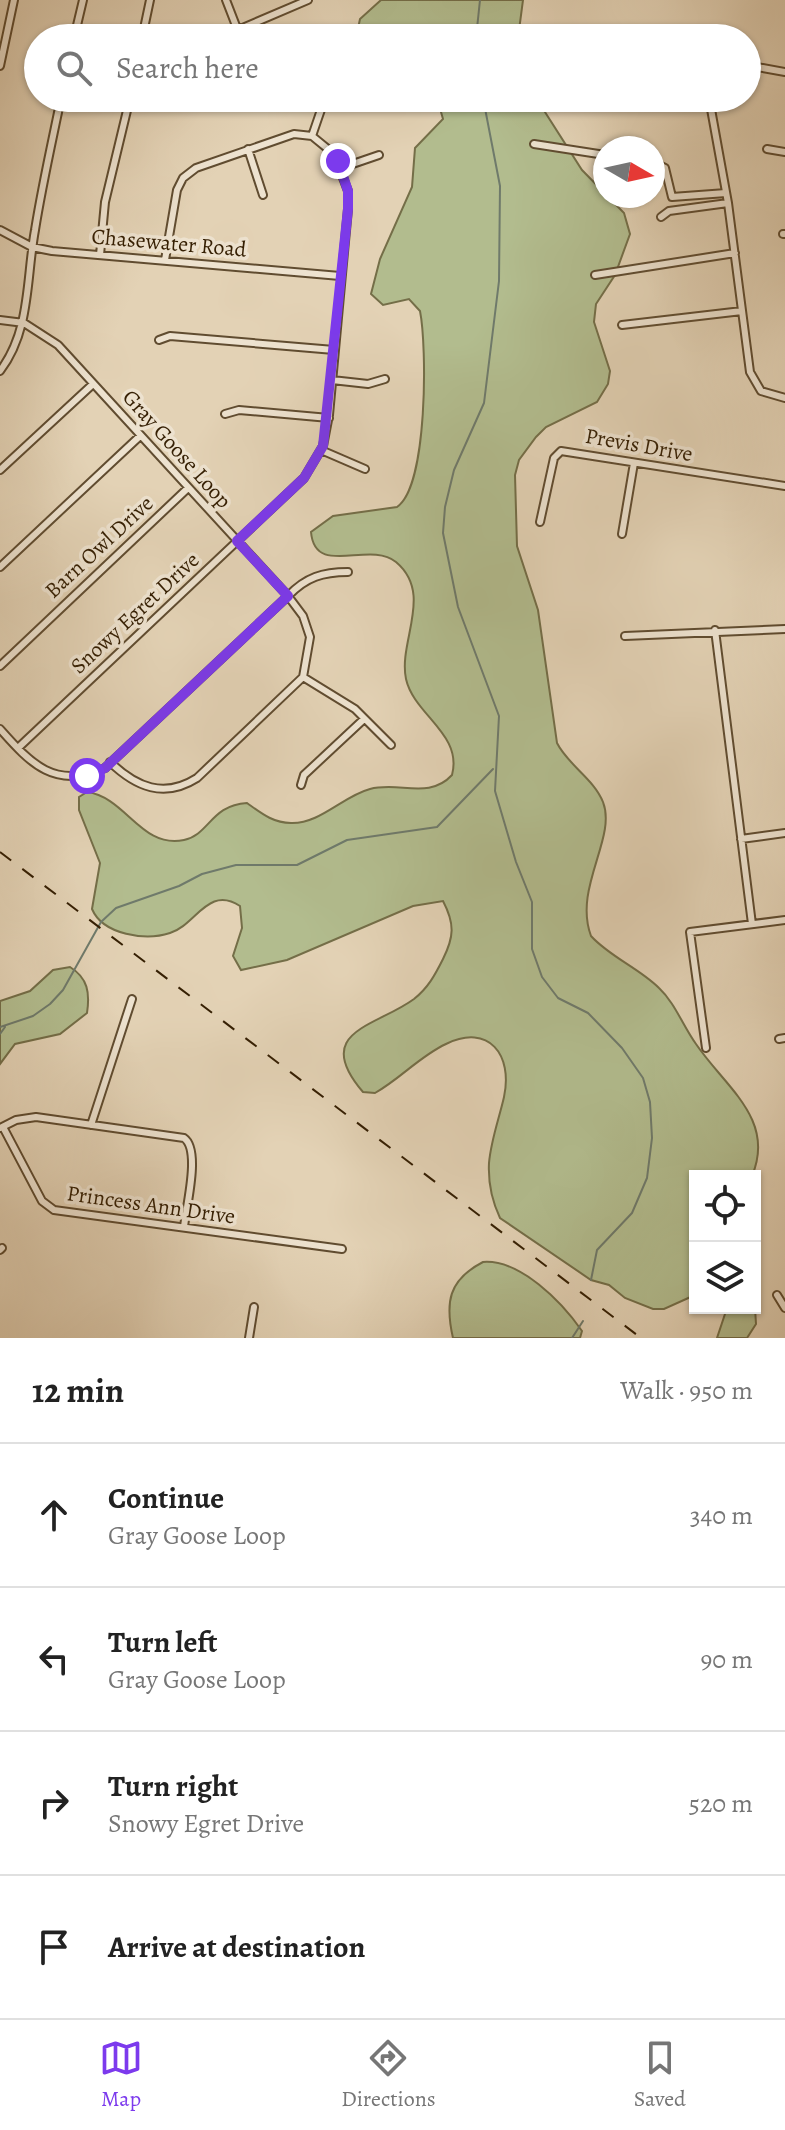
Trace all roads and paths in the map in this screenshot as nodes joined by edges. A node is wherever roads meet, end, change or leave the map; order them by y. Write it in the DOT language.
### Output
graph roads {
  1 [pos="14,0"];
  2 [pos="83,0"];
  3 [pos="150,0"];
  4 [pos="226,0"];
  5 [pos="308,0"];
  6 [pos="77,24"];
  7 [pos="145,24"];
  8 [pos="235,24"];
  9 [pos="254,24"];
  10 [pos="0,66"];
  11 [pos="761,68"];
  12 [pos="785,72"];
  13 [pos="58,112"];
  14 [pos="127,112"];
  15 [pos="320,112"];
  16 [pos="712,112"];
  17 [pos="312,136"];
  18 [pos="534,144"];
  19 [pos="248,149"];
  20 [pos="767,149"];
  21 [pos="785,152"];
  22 [pos="593,153"];
  23 [pos="379,155"];
  24 [pos="341,168"];
  25 [pos="665,168"];
  26 [pos="726,193"];
  27 [pos="263,195"];
  28 [pos="728,203"];
  29 [pos="661,217"];
  30 [pos="0,230"];
  31 [pos="32,247"];
  32 [pos="735,253"];
  33 [pos="100,255"];
  34 [pos="165,260"];
  35 [pos="595,275"];
  36 [pos="340,276"];
  37 [pos="742,311"];
  38 [pos="0,320"];
  39 [pos="24,323"];
  40 [pos="622,325"];
  41 [pos="159,340"];
  42 [pos="334,350"];
  43 [pos="0,371"];
  44 [pos="385,379"];
  45 [pos="332,380"];
  46 [pos="93,384"];
  47 [pos="785,398"];
  48 [pos="225,414"];
  49 [pos="329,418"];
  50 [pos="140,436"];
  51 [pos="321,450"];
  52 [pos="634,463"];
  53 [pos="365,469"];
  54 [pos="0,470"];
  55 [pos="785,486"];
  56 [pos="188,488"];
  57 [pos="540,522"];
  58 [pos="622,534"];
  59 [pos="237,541"];
  60 [pos="0,567"];
  61 [pos="348,572"];
  62 [pos="288,596"];
  63 [pos="785,629"];
  64 [pos="715,630"];
  65 [pos="625,636"];
  66 [pos="0,666"];
  67 [pos="303,677"];
  68 [pos="364,719"];
  69 [pos="0,729"];
  70 [pos="391,745"];
  71 [pos="18,748"];
  72 [pos="110,762"];
  73 [pos="301,785"];
  74 [pos="785,833"];
  75 [pos="741,839"];
  76 [pos="785,920"];
  77 [pos="752,924"];
  78 [pos="132,999"];
  79 [pos="706,1048"];
  80 [pos="91,1125"];
  81 [pos="1,1127"];
  82 [pos="184,1227"];
  83 [pos="342,1249"];
  84 [pos="777,1295"];
  85 [pos="254,1307"];
  86 [pos="785,1308"];
  87 [pos="249,1338"];
  1 -- 10 [label="street"];
  2 -- 6 [label="street"];
  3 -- 7 [label="street"];
  4 -- 8 [label="street"];
  5 -- 9 [label="street"];
  11 -- 12 [label="street"];
  13 -- 31 [label="street"];
  14 -- 33 [label="street"];
  15 -- 17 [label="street"];
  16 -- 26 [label="street"];
  17 -- 19 [label="street"];
  17 -- 24 [label="street"];
  18 -- 22 [label="street"];
  19 -- 27 [label="street"];
  19 -- 34 [label="street"];
  20 -- 21 [label="street"];
  23 -- 24 [label="street"];
  24 -- 36 [label="street, Snowy Egret Drive"];
  25 -- 26 [label="street"];
  26 -- 28 [label="street"];
  28 -- 29 [label="street"];
  28 -- 32 [label="street"];
  30 -- 31 [label="street, Chasewater Road"];
  31 -- 33 [label="street, Chasewater Road"];
  31 -- 39 [label="street"];
  32 -- 35 [label="street"];
  32 -- 37 [label="street"];
  33 -- 34 [label="street, Chasewater Road"];
  34 -- 36 [label="street, Chasewater Road"];
  36 -- 42 [label="street, Snowy Egret Drive"];
  37 -- 40 [label="street"];
  37 -- 47 [label="street"];
  38 -- 39 [label="street, Gray Goose Loop"];
  39 -- 43 [label="street"];
  39 -- 46 [label="street, Gray Goose Loop"];
  41 -- 42 [label="street"];
  42 -- 45 [label="street, Snowy Egret Drive"];
  44 -- 45 [label="street"];
  45 -- 49 [label="street, Snowy Egret Drive"];
  46 -- 50 [label="street, Gray Goose Loop"];
  46 -- 54 [label="street"];
  48 -- 49 [label="street"];
  49 -- 51 [label="street, Snowy Egret Drive"];
  50 -- 56 [label="street, Gray Goose Loop"];
  50 -- 60 [label="street"];
  51 -- 53 [label="street"];
  51 -- 59 [label="street, Snowy Egret Drive"];
  52 -- 55 [label="street, Previs Drive"];
  52 -- 57 [label="street, Previs Drive"];
  52 -- 58 [label="street"];
  56 -- 59 [label="street, Gray Goose Loop"];
  56 -- 66 [label="street, Barn Owl Drive"];
  59 -- 62 [label="street, Gray Goose Loop"];
  59 -- 71 [label="street, Snowy Egret Drive"];
  61 -- 62 [label="street"];
  62 -- 67 [label="street, Gray Goose Loop"];
  62 -- 72 [label="street"];
  63 -- 64 [label="street"];
  64 -- 65 [label="street"];
  64 -- 75 [label="street"];
  67 -- 68 [label="street"];
  67 -- 72 [label="street"];
  68 -- 70 [label="street"];
  68 -- 73 [label="street"];
  69 -- 71 [label="street"];
  71 -- 72 [label="street"];
  74 -- 75 [label="street"];
  75 -- 77 [label="street"];
  76 -- 77 [label="street"];
  77 -- 79 [label="street"];
  78 -- 80 [label="street"];
  80 -- 81 [label="street"];
  80 -- 82 [label="street"];
  81 -- 82 [label="street, Princess Ann Drive"];
  82 -- 83 [label="street, Princess Ann Drive"];
  84 -- 86 [label="street"];
  85 -- 87 [label="street"];
}
